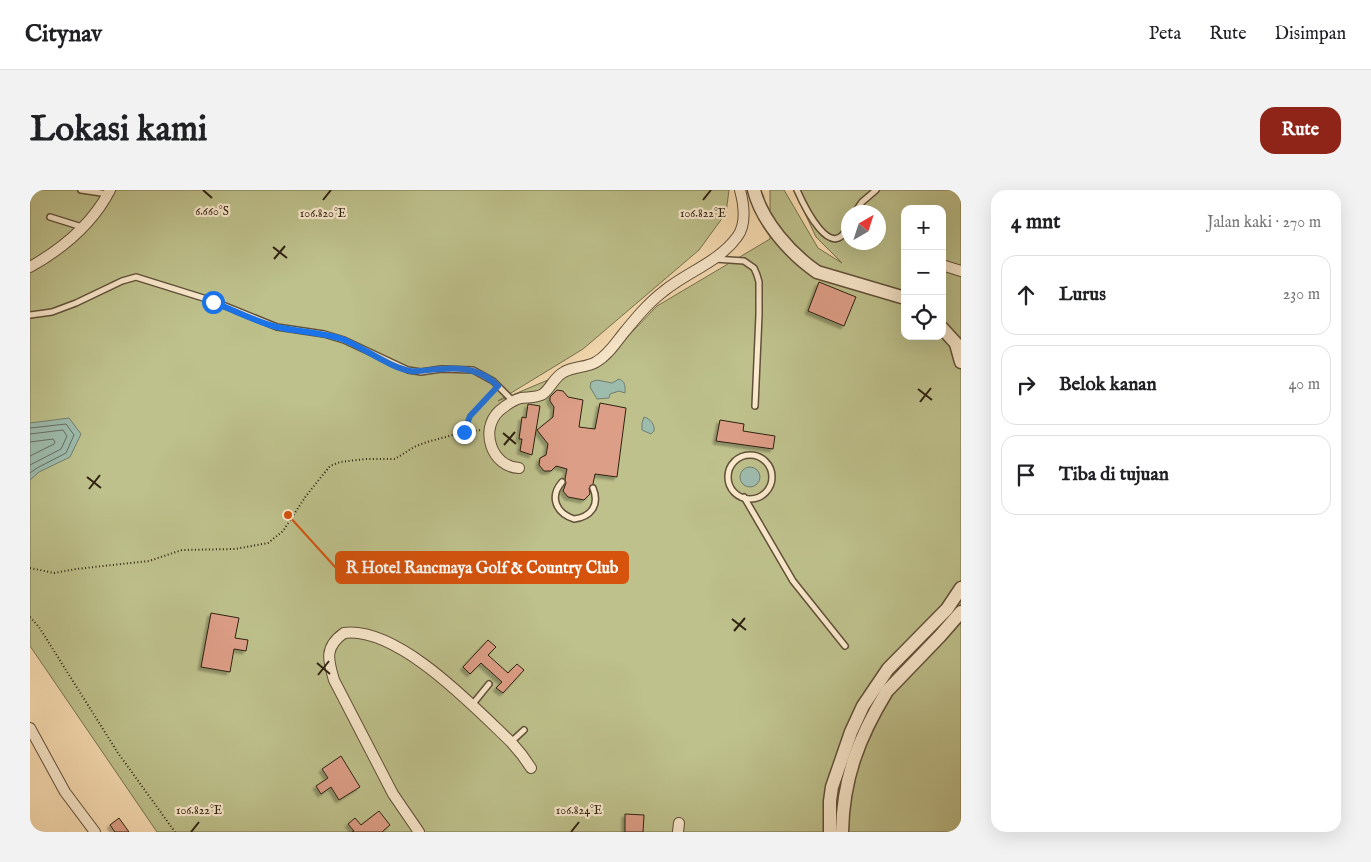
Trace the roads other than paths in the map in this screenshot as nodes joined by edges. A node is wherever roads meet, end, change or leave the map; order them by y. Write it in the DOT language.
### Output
graph roads {
  1 [pos="81,190"];
  2 [pos="740,190"];
  3 [pos="754,190"];
  4 [pos="797,190"];
  5 [pos="876,190"];
  6 [pos="109,192"];
  7 [pos="860,205"];
  8 [pos="50,217"];
  9 [pos="82,227"];
  10 [pos="841,237"];
  11 [pos="714,259"];
  12 [pos="946,266"];
  13 [pos="30,267"];
  14 [pos="961,271"];
  15 [pos="901,297"];
  16 [pos="30,315"];
  17 [pos="946,333"];
  18 [pos="958,347"];
  19 [pos="961,362"];
  20 [pos="513,401"];
  21 [pos="755,406"];
  22 [pos="519,468"];
  23 [pos="562,482"];
  24 [pos="593,488"];
  25 [pos="744,497"];
  26 [pos="961,588"];
  27 [pos="956,615"];
  28 [pos="845,646"];
  29 [pos="489,684"];
  30 [pos="471,706"];
  31 [pos="30,728"];
  32 [pos="524,730"];
  33 [pos="511,742"];
  34 [pos="531,768"];
  35 [pos="95,832"];
  36 [pos="419,832"];
  37 [pos="830,832"];
  38 [pos="842,832"];
  1 -- 6 [label="lane"];
  2 -- 11 [label="street"];
  3 -- 15 [label="street"];
  4 -- 10 [label="lane"];
  5 -- 7 [label="lane"];
  6 -- 9 [label="street"];
  8 -- 9 [label="lane"];
  9 -- 13 [label="street"];
  11 -- 20 [label="street"];
  11 -- 21 [label="lane"];
  12 -- 14 [label="street"];
  16 -- 20 [label="lane"];
  17 -- 18 [label="street"];
  18 -- 19 [label="street"];
  20 -- 22 [label="street"];
  23 -- 24 [label="lane"];
  25 -- 25 [label="lane"];
  25 -- 28 [label="lane"];
  26 -- 27 [label="street"];
  27 -- 37 [label="street"];
  27 -- 38 [label="street"];
  29 -- 30 [label="lane"];
  30 -- 33 [label="street"];
  30 -- 36 [label="street"];
  31 -- 35 [label="street"];
  32 -- 33 [label="lane"];
  33 -- 34 [label="street"];
}
